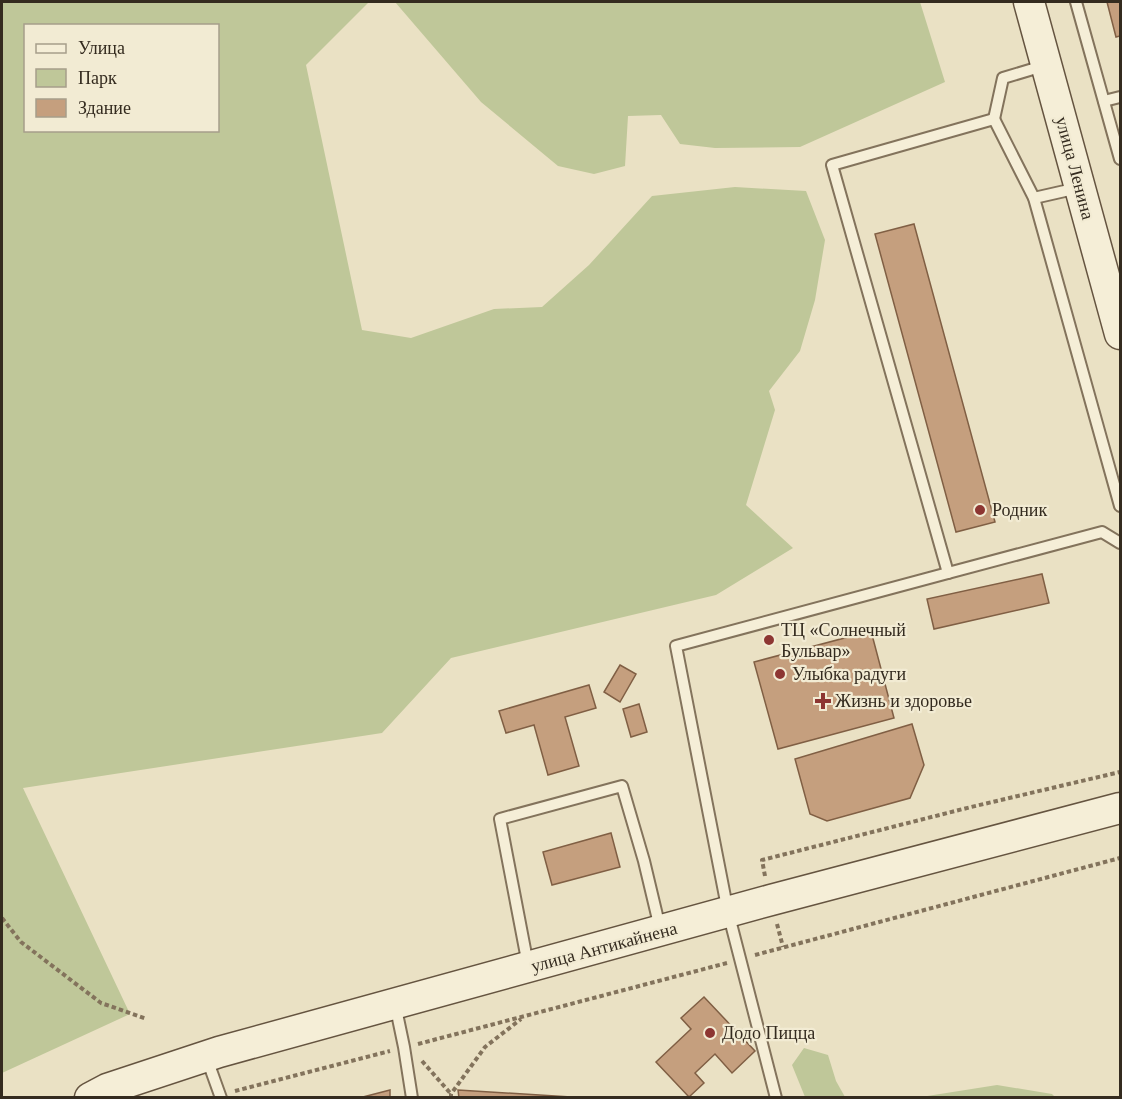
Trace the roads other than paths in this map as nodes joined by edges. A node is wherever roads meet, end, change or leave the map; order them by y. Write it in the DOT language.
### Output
graph roads {
  1 [pos="1029,2"];
  2 [pos="1076,2"];
  3 [pos="1047,65"];
  4 [pos="1120,98"];
  5 [pos="1104,101"];
  6 [pos="994,118"];
  7 [pos="1120,159"];
  8 [pos="1080,188"];
  9 [pos="1034,198"];
  10 [pos="1120,334"];
  11 [pos="1120,506"];
  12 [pos="1120,543"];
  13 [pos="948,573"];
  14 [pos="1120,808"];
  15 [pos="728,912"];
  16 [pos="661,931"];
  17 [pos="528,967"];
  18 [pos="394,1004"];
  19 [pos="206,1056"];
  20 [pos="221,1096"];
  21 [pos="90,1098"];
  22 [pos="412,1098"];
  23 [pos="776,1098"];
  1 -- 3 [label="main road, улица Ленина"];
  2 -- 5 [label="lane"];
  3 -- 6 [label="lane"];
  3 -- 8 [label="main road, улица Ленина"];
  4 -- 5 [label="lane"];
  5 -- 7 [label="lane"];
  6 -- 9 [label="lane"];
  6 -- 13 [label="lane"];
  8 -- 9 [label="lane"];
  8 -- 10 [label="main road, улица Ленина"];
  9 -- 11 [label="lane"];
  12 -- 13 [label="lane"];
  13 -- 15 [label="lane"];
  14 -- 15 [label="main road, улица Антикайнена"];
  15 -- 16 [label="main road, улица Антикайнена"];
  15 -- 23 [label="lane"];
  16 -- 17 [label="main road, улица Антикайнена"];
  16 -- 17 [label="lane"];
  17 -- 18 [label="main road, улица Антикайнена"];
  18 -- 19 [label="main road, улица Антикайнена"];
  18 -- 22 [label="lane"];
  19 -- 20 [label="lane"];
  19 -- 21 [label="main road, улица Антикайнена"];
}
